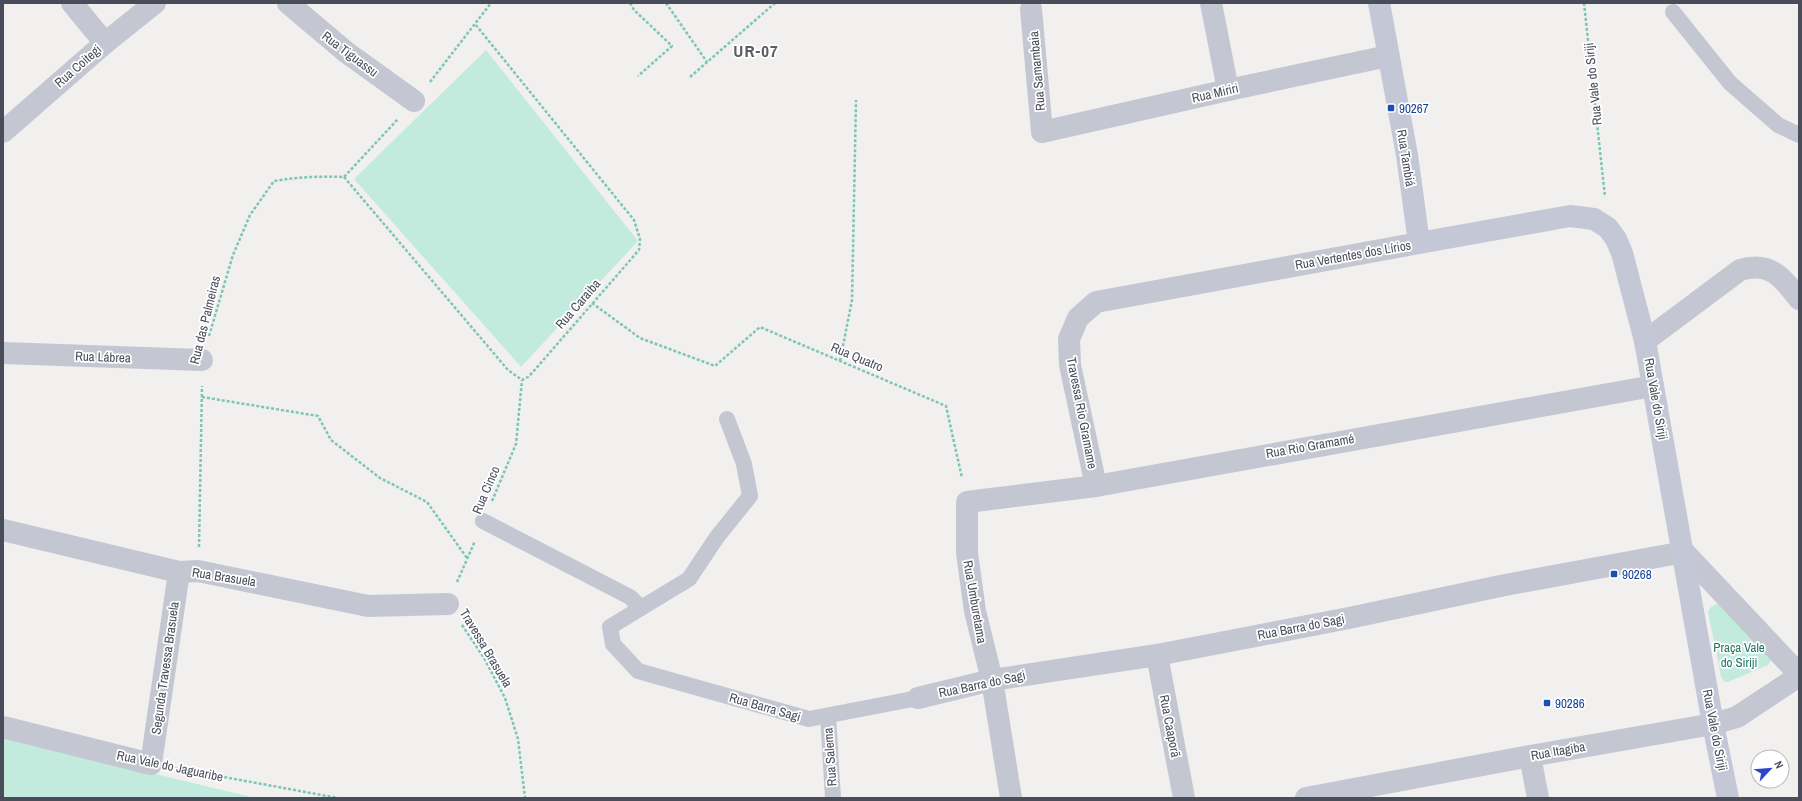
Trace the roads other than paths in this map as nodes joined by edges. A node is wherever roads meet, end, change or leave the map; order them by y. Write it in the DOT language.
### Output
graph roads {
  1 [pos="72,3"];
  2 [pos="155,3"];
  3 [pos="288,3"];
  4 [pos="1211,3"];
  5 [pos="1379,3"];
  6 [pos="1031,9"];
  7 [pos="1673,12"];
  8 [pos="106,42"];
  9 [pos="1388,56"];
  10 [pos="1228,90"];
  11 [pos="414,101"];
  12 [pos="3,132"];
  13 [pos="1042,132"];
  14 [pos="1799,135"];
  15 [pos="1608,228"];
  16 [pos="1419,243"];
  17 [pos="1799,299"];
  18 [pos="1096,302"];
  19 [pos="1645,341"];
  20 [pos="3,353"];
  21 [pos="202,360"];
  22 [pos="1654,386"];
  23 [pos="727,419"];
  24 [pos="1096,486"];
  25 [pos="967,502"];
  26 [pos="483,521"];
  27 [pos="3,530"];
  28 [pos="1684,552"];
  29 [pos="188,571"];
  30 [pos="448,604"];
  31 [pos="641,608"];
  32 [pos="1157,655"];
  33 [pos="1799,675"];
  34 [pos="992,680"];
  35 [pos="918,698"];
  36 [pos="828,716"];
  37 [pos="1713,724"];
  38 [pos="3,727"];
  39 [pos="1530,756"];
  40 [pos="151,764"];
  41 [pos="1356,793"];
  42 [pos="833,798"];
  43 [pos="1011,798"];
  44 [pos="1184,798"];
  45 [pos="1306,798"];
  46 [pos="1538,798"];
  47 [pos="1728,798"];
  1 -- 8 [label="street"];
  2 -- 8 [label="street, Rua Coitegi"];
  3 -- 11 [label="street, Rua Tiguassu"];
  4 -- 10 [label="street"];
  5 -- 9 [label="street, Rua Tambiá"];
  6 -- 13 [label="street, Rua Samambaia"];
  7 -- 14 [label="lane"];
  8 -- 12 [label="street, Rua Coitegi"];
  9 -- 10 [label="street, Rua Miriri"];
  9 -- 16 [label="street, Rua Tambiá"];
  10 -- 13 [label="street, Rua Miriri"];
  15 -- 16 [label="street, Rua Vertentes dos Lírios"];
  15 -- 19 [label="street, Rua Vale do Siriji"];
  16 -- 18 [label="street, Rua Vertentes dos Lírios"];
  17 -- 19 [label="street"];
  18 -- 24 [label="street, Travessa Rio Gramame"];
  19 -- 22 [label="street, Rua Vale do Siriji"];
  20 -- 21 [label="street, Rua Lábrea"];
  22 -- 24 [label="street, Rua Rio Gramamé"];
  22 -- 28 [label="street, Rua Vale do Siriji"];
  23 -- 31 [label="lane"];
  24 -- 25 [label="street, Rua Rio Gramamé"];
  25 -- 34 [label="street, Rua Umburetama"];
  26 -- 31 [label="lane"];
  27 -- 29 [label="street, Rua Brasuela"];
  28 -- 32 [label="street, Rua Barra do Sagi"];
  28 -- 33 [label="street"];
  28 -- 37 [label="street, Rua Vale do Siriji"];
  29 -- 30 [label="street, Rua Brasuela"];
  29 -- 40 [label="street, Segunda Travessa Brasuela"];
  31 -- 36 [label="lane, Rua Barra Sagi"];
  32 -- 34 [label="street, Rua Barra do Sagi"];
  32 -- 44 [label="street, Rua Caaporã"];
  33 -- 37 [label="street, Rua Itagiba"];
  34 -- 35 [label="street, Rua Barra do Sagi"];
  34 -- 43 [label="street, Rua Umburetama"];
  35 -- 36 [label="lane, Rua Barra Sagi"];
  36 -- 42 [label="lane, Rua Salema"];
  37 -- 39 [label="street, Rua Itagiba"];
  37 -- 47 [label="street, Rua Vale do Siriji"];
  38 -- 40 [label="street, Rua Vale do Jaguaribe"];
  39 -- 41 [label="street, Rua Itagiba"];
  39 -- 46 [label="street"];
  41 -- 45 [label="street, Rua Itagiba"];
}
